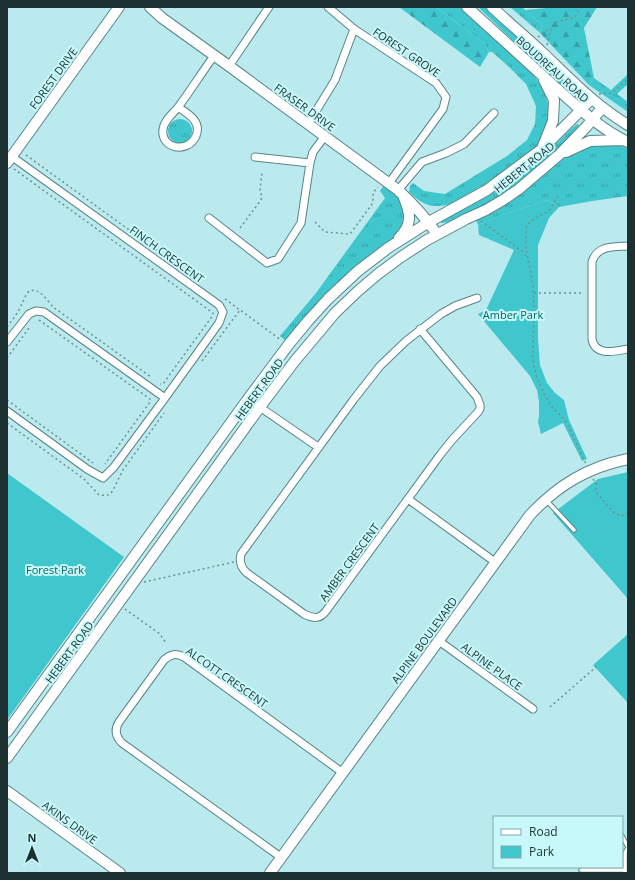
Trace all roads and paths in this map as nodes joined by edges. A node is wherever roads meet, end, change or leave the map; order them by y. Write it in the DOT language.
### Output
graph roads {
  1 [pos="119,7"];
  2 [pos="150,7"];
  3 [pos="269,7"];
  4 [pos="328,7"];
  5 [pos="467,7"];
  6 [pos="492,7"];
  7 [pos="580,7"];
  8 [pos="552,26"];
  9 [pos="354,30"];
  10 [pos="538,37"];
  11 [pos="547,46"];
  12 [pos="214,56"];
  13 [pos="229,66"];
  14 [pos="541,74"];
  15 [pos="628,79"];
  16 [pos="595,96"];
  17 [pos="178,107"];
  18 [pos="602,108"];
  19 [pos="581,110"];
  20 [pos="494,113"];
  21 [pos="592,119"];
  22 [pos="308,124"];
  23 [pos="628,125"];
  24 [pos="325,136"];
  25 [pos="626,141"];
  26 [pos="542,149"];
  27 [pos="560,154"];
  28 [pos="26,155"];
  29 [pos="255,157"];
  30 [pos="11,163"];
  31 [pos="310,163"];
  32 [pos="262,173"];
  33 [pos="389,183"];
  34 [pos="379,185"];
  35 [pos="400,192"];
  36 [pos="558,196"];
  37 [pos="209,218"];
  38 [pos="315,222"];
  39 [pos="429,222"];
  40 [pos="481,222"];
  41 [pos="240,228"];
  42 [pos="437,234"];
  43 [pos="628,246"];
  44 [pos="388,248"];
  45 [pos="165,256"];
  46 [pos="528,258"];
  47 [pos="534,293"];
  48 [pos="592,293"];
  49 [pos="477,298"];
  50 [pos="224,299"];
  51 [pos="240,310"];
  52 [pos="36,318"];
  53 [pos="32,324"];
  54 [pos="7,327"];
  55 [pos="420,329"];
  56 [pos="281,340"];
  57 [pos="7,342"];
  58 [pos="628,349"];
  59 [pos="7,358"];
  60 [pos="200,363"];
  61 [pos="154,380"];
  62 [pos="160,384"];
  63 [pos="165,398"];
  64 [pos="248,399"];
  65 [pos="7,400"];
  66 [pos="260,407"];
  67 [pos="7,411"];
  68 [pos="164,413"];
  69 [pos="7,423"];
  70 [pos="318,448"];
  71 [pos="628,459"];
  72 [pos="94,464"];
  73 [pos="588,467"];
  74 [pos="103,468"];
  75 [pos="592,475"];
  76 [pos="408,500"];
  77 [pos="545,500"];
  78 [pos="628,513"];
  79 [pos="574,530"];
  80 [pos="240,561"];
  81 [pos="495,562"];
  82 [pos="142,583"];
  83 [pos="125,609"];
  84 [pos="439,641"];
  85 [pos="166,643"];
  86 [pos="596,667"];
  87 [pos="550,707"];
  88 [pos="533,709"];
  89 [pos="7,732"];
  90 [pos="7,758"];
  91 [pos="343,773"];
  92 [pos="7,791"];
  93 [pos="623,838"];
  94 [pos="628,847"];
  95 [pos="282,858"];
  96 [pos="581,870"];
  97 [pos="625,872"];
  98 [pos="120,873"];
  99 [pos="270,873"];
  1 -- 30 [label="main road, FOREST DRIVE"];
  2 -- 12 [label="main road, FRASER DRIVE"];
  3 -- 13 [label="street"];
  4 -- 9 [label="street, FOREST GROVE"];
  5 -- 14 [label="main road, BOUDREAU ROAD"];
  6 -- 16 [label="main road, BOUDREAU ROAD"];
  7 -- 8 [label="path"];
  8 -- 10 [label="path"];
  8 -- 11 [label="path"];
  9 -- 22 [label="street"];
  9 -- 33 [label="street, FOREST GROVE"];
  12 -- 13 [label="main road, FRASER DRIVE"];
  12 -- 17 [label="street"];
  13 -- 22 [label="main road, FRASER DRIVE"];
  14 -- 19 [label="main road, BOUDREAU ROAD"];
  14 -- 26 [label="main road"];
  15 -- 16 [label="path"];
  16 -- 18 [label="main road, BOUDREAU ROAD"];
  16 -- 19 [label="main road, HEBERT ROAD"];
  17 -- 17 [label="street"];
  18 -- 21 [label="main road, HEBERT ROAD"];
  18 -- 23 [label="main road, BOUDREAU ROAD"];
  19 -- 21 [label="main road, BOUDREAU ROAD"];
  19 -- 26 [label="main road, HEBERT ROAD"];
  20 -- 35 [label="street"];
  21 -- 25 [label="main road, BOUDREAU ROAD"];
  21 -- 27 [label="main road, HEBERT ROAD"];
  22 -- 24 [label="main road, FRASER DRIVE"];
  24 -- 31 [label="street"];
  24 -- 33 [label="main road, FRASER DRIVE"];
  25 -- 27 [label="main road"];
  26 -- 39 [label="main road, HEBERT ROAD"];
  27 -- 42 [label="main road, HEBERT ROAD"];
  28 -- 45 [label="path"];
  29 -- 31 [label="street"];
  30 -- 62 [label="path"];
  30 -- 63 [label="street, FINCH CRESCENT"];
  31 -- 37 [label="street"];
  32 -- 41 [label="path"];
  33 -- 35 [label="main road, FRASER DRIVE"];
  34 -- 38 [label="path"];
  35 -- 39 [label="main road, FRASER DRIVE"];
  35 -- 44 [label="main road"];
  36 -- 46 [label="path"];
  39 -- 42 [label="main road, FRASER DRIVE"];
  39 -- 44 [label="main road, HEBERT ROAD"];
  40 -- 46 [label="path"];
  42 -- 66 [label="main road, HEBERT ROAD"];
  43 -- 48 [label="street"];
  44 -- 64 [label="main road, HEBERT ROAD"];
  46 -- 47 [label="path"];
  47 -- 48 [label="path"];
  47 -- 73 [label="path"];
  48 -- 58 [label="street"];
  49 -- 55 [label="street"];
  50 -- 51 [label="path"];
  51 -- 56 [label="path"];
  51 -- 60 [label="path"];
  52 -- 74 [label="path"];
  53 -- 59 [label="path"];
  54 -- 61 [label="path"];
  55 -- 70 [label="street"];
  55 -- 76 [label="street, AMBER CRESCENT"];
  57 -- 63 [label="street"];
  63 -- 67 [label="street, FINCH CRESCENT"];
  64 -- 66 [label="street"];
  64 -- 89 [label="main road, HEBERT ROAD"];
  65 -- 72 [label="path"];
  66 -- 70 [label="street"];
  66 -- 90 [label="main road, HEBERT ROAD"];
  68 -- 69 [label="path"];
  70 -- 80 [label="street"];
  71 -- 77 [label="main road, ALPINE BOULEVARD"];
  75 -- 78 [label="path"];
  76 -- 80 [label="street, AMBER CRESCENT"];
  76 -- 81 [label="street"];
  77 -- 79 [label="lane"];
  77 -- 81 [label="main road, ALPINE BOULEVARD"];
  80 -- 82 [label="path"];
  81 -- 84 [label="main road, ALPINE BOULEVARD"];
  83 -- 85 [label="path"];
  84 -- 88 [label="street, ALPINE PLACE"];
  84 -- 91 [label="main road, ALPINE BOULEVARD"];
  86 -- 87 [label="path"];
  91 -- 95 [label="main road, ALPINE BOULEVARD"];
  91 -- 95 [label="street, ALCOTT CRESCENT"];
  92 -- 98 [label="main road, AKINS DRIVE"];
  93 -- 94 [label="lane"];
  94 -- 97 [label="lane"];
  95 -- 99 [label="main road, ALPINE BOULEVARD"];
  96 -- 97 [label="lane"];
}
